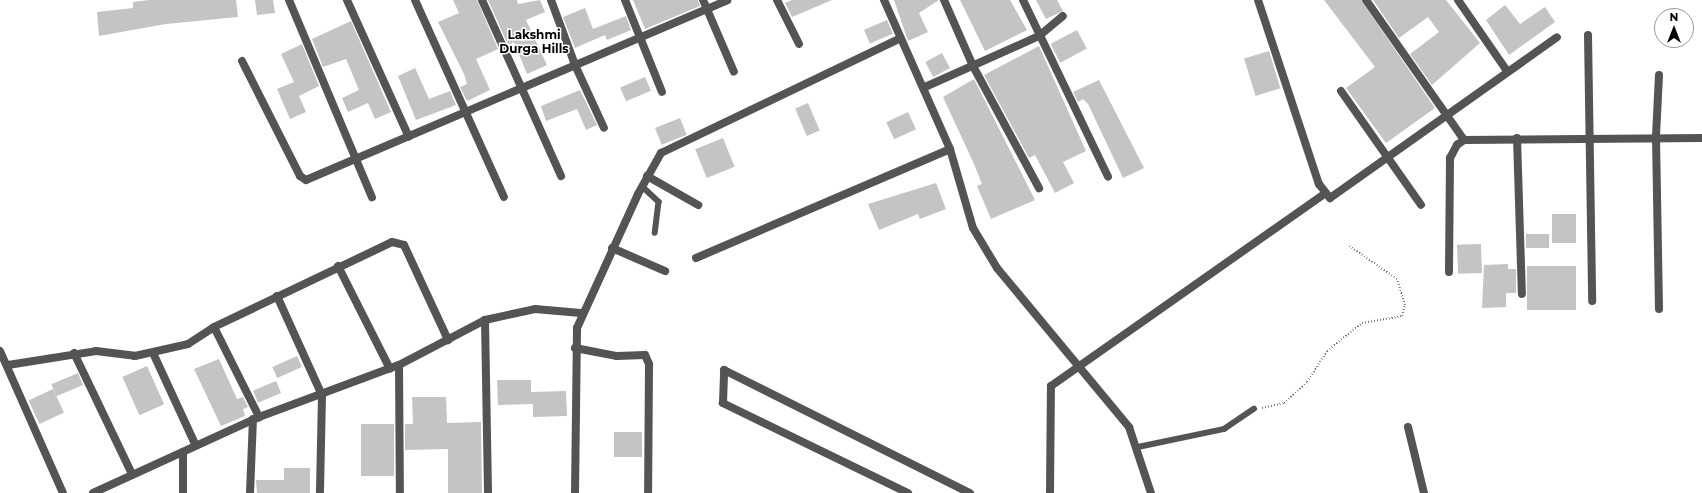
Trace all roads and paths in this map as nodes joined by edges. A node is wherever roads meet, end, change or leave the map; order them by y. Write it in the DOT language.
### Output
graph roads {
  1 [pos="289,0"];
  2 [pos="347,0"];
  3 [pos="415,0"];
  4 [pos="482,0"];
  5 [pos="551,0"];
  6 [pos="625,0"];
  7 [pos="703,0"];
  8 [pos="727,0"];
  9 [pos="777,0"];
  10 [pos="884,0"];
  11 [pos="944,0"];
  12 [pos="1023,0"];
  13 [pos="1258,0"];
  14 [pos="1366,0"];
  15 [pos="1458,0"];
  16 [pos="707,8"];
  17 [pos="1064,16"];
  18 [pos="1588,35"];
  19 [pos="1039,36"];
  20 [pos="640,37"];
  21 [pos="1557,37"];
  22 [pos="899,39"];
  23 [pos="799,44"];
  24 [pos="242,61"];
  25 [pos="574,65"];
  26 [pos="973,66"];
  27 [pos="1507,71"];
  28 [pos="734,72"];
  29 [pos="1659,75"];
  30 [pos="925,87"];
  31 [pos="520,88"];
  32 [pos="1341,90"];
  33 [pos="662,92"];
  34 [pos="464,112"];
  35 [pos="1445,114"];
  36 [pos="604,128"];
  37 [pos="409,137"];
  38 [pos="1656,137"];
  39 [pos="1517,138"];
  40 [pos="1591,138"];
  41 [pos="1702,138"];
  42 [pos="1464,140"];
  43 [pos="950,149"];
  44 [pos="1388,156"];
  45 [pos="356,160"];
  46 [pos="561,176"];
  47 [pos="647,176"];
  48 [pos="1108,177"];
  49 [pos="642,186"];
  50 [pos="1039,188"];
  51 [pos="1324,194"];
  52 [pos="372,197"];
  53 [pos="504,197"];
  54 [pos="698,204"];
  55 [pos="1421,205"];
  56 [pos="655,233"];
  57 [pos="1348,244"];
  58 [pos="612,248"];
  59 [pos="696,258"];
  60 [pos="338,266"];
  61 [pos="665,271"];
  62 [pos="1448,272"];
  63 [pos="1522,294"];
  64 [pos="277,296"];
  65 [pos="1592,301"];
  66 [pos="1659,309"];
  67 [pos="581,313"];
  68 [pos="485,320"];
  69 [pos="214,327"];
  70 [pos="448,340"];
  71 [pos="575,348"];
  72 [pos="0,350"];
  73 [pos="74,353"];
  74 [pos="153,353"];
  75 [pos="8,365"];
  76 [pos="398,365"];
  77 [pos="1078,365"];
  78 [pos="390,369"];
  79 [pos="322,395"];
  80 [pos="1254,410"];
  81 [pos="256,418"];
  82 [pos="1408,427"];
  83 [pos="195,444"];
  84 [pos="1138,447"];
  85 [pos="183,452"];
  86 [pos="131,472"];
  87 [pos="108,489"];
  88 [pos="63,493"];
  89 [pos="92,493"];
  90 [pos="183,493"];
  91 [pos="250,493"];
  92 [pos="320,493"];
  93 [pos="400,493"];
  94 [pos="488,493"];
  95 [pos="575,493"];
  96 [pos="648,493"];
  97 [pos="908,493"];
  98 [pos="970,493"];
  99 [pos="1050,493"];
  100 [pos="1151,493"];
  101 [pos="1424,493"];
  1 -- 45 [label="street"];
  2 -- 37 [label="street"];
  3 -- 34 [label="street"];
  4 -- 31 [label="street"];
  5 -- 25 [label="street"];
  6 -- 20 [label="street"];
  7 -- 16 [label="street"];
  8 -- 16 [label="street"];
  9 -- 23 [label="street"];
  10 -- 22 [label="street"];
  11 -- 26 [label="street"];
  12 -- 19 [label="street"];
  13 -- 51 [label="street"];
  14 -- 35 [label="street"];
  15 -- 27 [label="street"];
  16 -- 20 [label="street"];
  16 -- 28 [label="street"];
  17 -- 19 [label="street"];
  18 -- 40 [label="street"];
  19 -- 26 [label="street"];
  19 -- 48 [label="street"];
  20 -- 25 [label="street"];
  20 -- 33 [label="street"];
  21 -- 27 [label="street"];
  22 -- 30 [label="street"];
  22 -- 47 [label="street"];
  24 -- 45 [label="street"];
  25 -- 31 [label="street"];
  25 -- 36 [label="street"];
  26 -- 30 [label="street"];
  26 -- 50 [label="street"];
  27 -- 35 [label="street"];
  29 -- 38 [label="street"];
  30 -- 43 [label="street"];
  31 -- 34 [label="street"];
  31 -- 46 [label="street"];
  32 -- 44 [label="street"];
  34 -- 37 [label="street"];
  34 -- 53 [label="street"];
  35 -- 42 [label="street"];
  35 -- 44 [label="street"];
  37 -- 45 [label="street"];
  38 -- 40 [label="street"];
  38 -- 41 [label="street"];
  38 -- 66 [label="street"];
  39 -- 40 [label="street"];
  39 -- 42 [label="street"];
  39 -- 63 [label="street"];
  40 -- 65 [label="street"];
  42 -- 62 [label="street"];
  43 -- 59 [label="street"];
  43 -- 77 [label="street"];
  44 -- 51 [label="street"];
  44 -- 55 [label="street"];
  45 -- 52 [label="street"];
  47 -- 49 [label="street"];
  47 -- 54 [label="street"];
  49 -- 56 [label="lane"];
  49 -- 58 [label="street"];
  51 -- 77 [label="street"];
  57 -- 80 [label="path"];
  58 -- 61 [label="street"];
  58 -- 67 [label="street"];
  60 -- 64 [label="street"];
  60 -- 70 [label="street"];
  60 -- 78 [label="street"];
  64 -- 69 [label="street"];
  64 -- 79 [label="street"];
  67 -- 68 [label="street"];
  67 -- 71 [label="street"];
  68 -- 70 [label="street"];
  68 -- 94 [label="street"];
  69 -- 74 [label="street"];
  69 -- 81 [label="street"];
  70 -- 76 [label="street"];
  71 -- 95 [label="street"];
  71 -- 96 [label="street"];
  72 -- 75 [label="street"];
  73 -- 74 [label="street"];
  73 -- 75 [label="street"];
  73 -- 86 [label="street"];
  74 -- 83 [label="street"];
  75 -- 88 [label="street"];
  76 -- 78 [label="street"];
  76 -- 93 [label="street"];
  77 -- 84 [label="street"];
  77 -- 99 [label="street"];
  78 -- 79 [label="street"];
  79 -- 81 [label="street"];
  79 -- 92 [label="street"];
  80 -- 84 [label="lane"];
  81 -- 83 [label="street"];
  81 -- 91 [label="street"];
  82 -- 101 [label="street"];
  83 -- 85 [label="street"];
  84 -- 100 [label="street"];
  85 -- 86 [label="street"];
  85 -- 90 [label="street"];
  86 -- 87 [label="street"];
  87 -- 89 [label="street"];
  97 -- 98 [label="street"];
}
